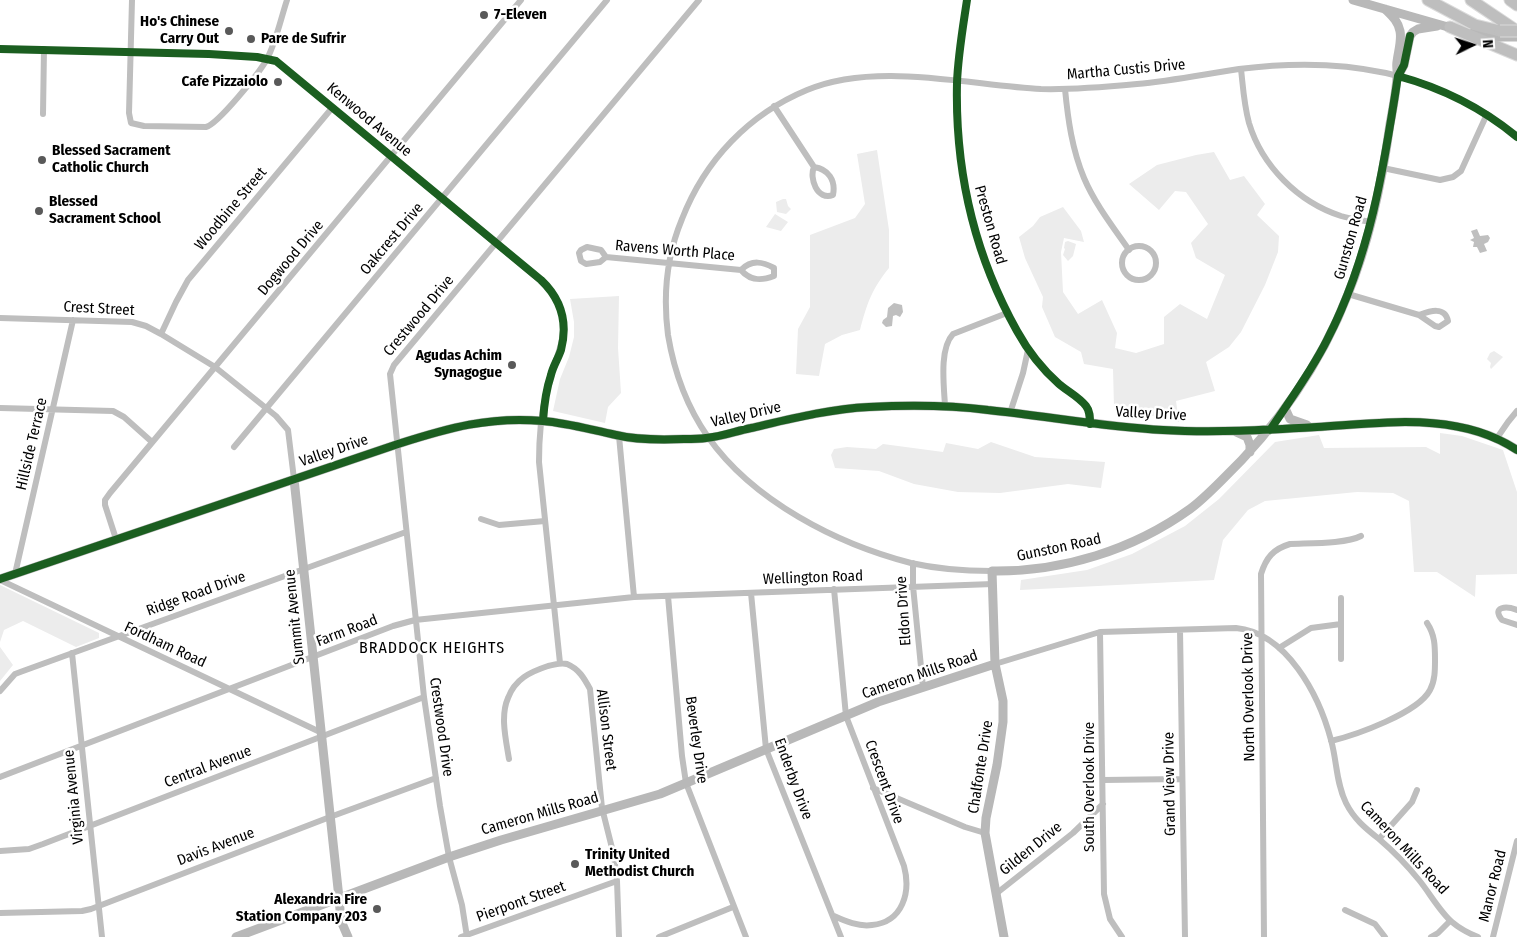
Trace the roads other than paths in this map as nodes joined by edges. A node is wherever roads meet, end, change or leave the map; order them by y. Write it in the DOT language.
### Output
graph roads {
  1 [pos="132,0"];
  2 [pos="287,0"];
  3 [pos="521,0"];
  4 [pos="607,0"];
  5 [pos="699,0"];
  6 [pos="967,0"];
  7 [pos="1353,0"];
  8 [pos="1428,0"];
  9 [pos="1471,0"];
  10 [pos="1510,0"];
  11 [pos="1517,5"];
  12 [pos="1385,9"];
  13 [pos="1446,26"];
  14 [pos="1516,35"];
  15 [pos="0,49"];
  16 [pos="44,50"];
  17 [pos="130,52"];
  18 [pos="1517,55"];
  19 [pos="267,58"];
  20 [pos="1241,69"];
  21 [pos="1398,76"];
  22 [pos="957,81"];
  23 [pos="1064,89"];
  24 [pos="774,106"];
  25 [pos="332,108"];
  26 [pos="43,114"];
  27 [pos="1487,114"];
  28 [pos="1517,137"];
  29 [pos="390,156"];
  30 [pos="814,167"];
  31 [pos="1383,168"];
  32 [pos="442,198"];
  33 [pos="1371,222"];
  34 [pos="496,243"];
  35 [pos="1129,250"];
  36 [pos="606,257"];
  37 [pos="669,263"];
  38 [pos="742,270"];
  39 [pos="1348,294"];
  40 [pos="1007,313"];
  41 [pos="1419,315"];
  42 [pos="0,318"];
  43 [pos="73,320"];
  44 [pos="161,334"];
  45 [pos="1028,350"];
  46 [pos="216,367"];
  47 [pos="945,406"];
  48 [pos="0,408"];
  49 [pos="266,408"];
  50 [pos="1285,408"];
  51 [pos="53,409"];
  52 [pos="1517,411"];
  53 [pos="1010,412"];
  54 [pos="543,421"];
  55 [pos="1090,424"];
  56 [pos="1315,427"];
  57 [pos="1231,430"];
  58 [pos="1270,430"];
  59 [pos="619,436"];
  60 [pos="709,438"];
  61 [pos="1498,438"];
  62 [pos="152,442"];
  63 [pos="398,444"];
  64 [pos="234,447"];
  65 [pos="1517,450"];
  66 [pos="1250,452"];
  67 [pos="294,479"];
  68 [pos="482,519"];
  69 [pos="545,522"];
  70 [pos="406,532"];
  71 [pos="1361,536"];
  72 [pos="116,539"];
  73 [pos="913,563"];
  74 [pos="303,568"];
  75 [pos="992,571"];
  76 [pos="15,574"];
  77 [pos="0,580"];
  78 [pos="993,584"];
  79 [pos="913,586"];
  80 [pos="834,589"];
  81 [pos="751,593"];
  82 [pos="668,596"];
  83 [pos="634,597"];
  84 [pos="1340,598"];
  85 [pos="553,606"];
  86 [pos="1517,610"];
  87 [pos="415,620"];
  88 [pos="1427,623"];
  89 [pos="1341,624"];
  90 [pos="1517,625"];
  91 [pos="1180,630"];
  92 [pos="1100,632"];
  93 [pos="1261,635"];
  94 [pos="118,636"];
  95 [pos="1279,648"];
  96 [pos="72,654"];
  97 [pos="314,657"];
  98 [pos="1341,659"];
  99 [pos="560,663"];
  100 [pos="995,664"];
  101 [pos="923,687"];
  102 [pos="230,689"];
  103 [pos="0,691"];
  104 [pos="424,697"];
  105 [pos="846,716"];
  106 [pos="320,734"];
  107 [pos="1332,741"];
  108 [pos="81,746"];
  109 [pos="766,749"];
  110 [pos="509,759"];
  111 [pos="0,778"];
  112 [pos="436,778"];
  113 [pos="1182,779"];
  114 [pos="1103,780"];
  115 [pos="686,783"];
  116 [pos="873,788"];
  117 [pos="1417,790"];
  118 [pos="1103,804"];
  119 [pos="603,810"];
  120 [pos="330,817"];
  121 [pos="90,826"];
  122 [pos="985,833"];
  123 [pos="1379,839"];
  124 [pos="1517,841"];
  125 [pos="0,851"];
  126 [pos="449,856"];
  127 [pos="617,881"];
  128 [pos="997,893"];
  129 [pos="339,898"];
  130 [pos="98,906"];
  131 [pos="733,907"];
  132 [pos="1345,910"];
  133 [pos="0,913"];
  134 [pos="834,916"];
  135 [pos="1450,920"];
  136 [pos="465,936"];
  137 [pos="102,937"];
  138 [pos="236,937"];
  139 [pos="348,937"];
  140 [pos="619,937"];
  141 [pos="659,937"];
  142 [pos="746,937"];
  143 [pos="841,937"];
  144 [pos="1004,937"];
  145 [pos="1122,937"];
  146 [pos="1185,937"];
  147 [pos="1264,937"];
  148 [pos="1385,937"];
  149 [pos="1431,937"];
  150 [pos="1478,937"];
  151 [pos="1493,937"];
  1 -- 17 [label="street"];
  2 -- 19 [label="street"];
  3 -- 29 [label="street, Dogwood Drive"];
  4 -- 32 [label="street, Oakcrest Drive"];
  5 -- 34 [label="street, Crestwood Drive"];
  6 -- 22 [label="street, Preston Road"];
  7 -- 12 [label="street"];
  8 -- 14 [label="highway, bridge"];
  9 -- 14 [label="highway"];
  10 -- 11 [label="highway"];
  12 -- 13 [label="street"];
  12 -- 21 [label="street, Gunston Road"];
  13 -- 14 [label="street"];
  13 -- 18 [label="highway"];
  13 -- 21 [label="street, Gunston Road"];
  15 -- 16 [label="street, Kenwood Avenue"];
  16 -- 17 [label="street, Kenwood Avenue"];
  16 -- 26 [label="street"];
  17 -- 19 [label="street, Kenwood Avenue"];
  17 -- 19 [label="street"];
  19 -- 25 [label="street, Kenwood Avenue"];
  20 -- 21 [label="street, Martha Custis Drive"];
  20 -- 23 [label="street, Martha Custis Drive"];
  20 -- 33 [label="street"];
  21 -- 27 [label="street, Martha Custis Drive"];
  21 -- 31 [label="street, Gunston Road"];
  22 -- 23 [label="street, Martha Custis Drive"];
  22 -- 24 [label="street, Martha Custis Drive"];
  22 -- 40 [label="street, Preston Road"];
  23 -- 35 [label="street"];
  24 -- 30 [label="street"];
  24 -- 37 [label="street, Martha Custis Drive"];
  25 -- 29 [label="street, Kenwood Avenue"];
  25 -- 44 [label="street, Woodbine Street"];
  27 -- 28 [label="street, Martha Custis Drive"];
  27 -- 31 [label="street"];
  29 -- 32 [label="street, Kenwood Avenue"];
  29 -- 46 [label="street, Dogwood Drive"];
  30 -- 30 [label="street"];
  31 -- 33 [label="street, Gunston Road"];
  32 -- 34 [label="street, Kenwood Avenue"];
  32 -- 49 [label="street, Oakcrest Drive"];
  33 -- 39 [label="street, Gunston Road"];
  34 -- 54 [label="street, Kenwood Avenue"];
  34 -- 63 [label="street, Crestwood Drive"];
  35 -- 35 [label="street"];
  36 -- 37 [label="street, Ravens Worth Place"];
  37 -- 38 [label="street, Ravens Worth Place"];
  37 -- 60 [label="street, Martha Custis Drive"];
  38 -- 38 [label="street, Ravens Worth Place"];
  39 -- 41 [label="street"];
  39 -- 50 [label="street, Gunston Road"];
  40 -- 45 [label="street, Preston Road"];
  40 -- 47 [label="street"];
  42 -- 43 [label="street, Crest Street"];
  43 -- 44 [label="street, Crest Street"];
  43 -- 51 [label="street, Hillside Terrace"];
  44 -- 46 [label="street, Crest Street"];
  45 -- 53 [label="street"];
  45 -- 55 [label="street, Preston Road"];
  46 -- 49 [label="street, Summit Avenue"];
  46 -- 62 [label="street, Dogwood Drive"];
  47 -- 53 [label="street, Valley Drive"];
  47 -- 60 [label="street, Valley Drive"];
  48 -- 51 [label="street"];
  49 -- 64 [label="street, Oakcrest Drive"];
  49 -- 67 [label="street, Summit Avenue"];
  50 -- 56 [label="street"];
  50 -- 58 [label="street, Gunston Road"];
  51 -- 62 [label="street"];
  51 -- 76 [label="street, Hillside Terrace"];
  52 -- 61 [label="street"];
  53 -- 55 [label="street, Valley Drive"];
  54 -- 59 [label="street, Valley Drive"];
  54 -- 63 [label="street, Valley Drive"];
  54 -- 69 [label="street"];
  55 -- 57 [label="street, Valley Drive"];
  56 -- 58 [label="street, Valley Drive"];
  56 -- 61 [label="street, Valley Drive"];
  57 -- 58 [label="street, Valley Drive"];
  57 -- 66 [label="street"];
  58 -- 66 [label="street, Gunston Road"];
  59 -- 60 [label="street, Valley Drive"];
  59 -- 83 [label="street"];
  60 -- 73 [label="street, Gunston Road"];
  61 -- 65 [label="street, Valley Drive"];
  62 -- 72 [label="street, Dogwood Drive"];
  63 -- 67 [label="street, Valley Drive"];
  63 -- 70 [label="street, Crestwood Drive"];
  66 -- 75 [label="street, Gunston Road"];
  67 -- 72 [label="street, Valley Drive"];
  67 -- 74 [label="street, Summit Avenue"];
  68 -- 69 [label="street"];
  69 -- 85 [label="street"];
  70 -- 74 [label="street, Ridge Road Drive"];
  70 -- 87 [label="street, Crestwood Drive"];
  71 -- 93 [label="street, North Overlook Drive"];
  72 -- 76 [label="street, Valley Drive"];
  73 -- 75 [label="street, Gunston Road"];
  73 -- 79 [label="street, Eldon Drive"];
  74 -- 94 [label="street, Ridge Road Drive"];
  74 -- 97 [label="street, Summit Avenue"];
  75 -- 78 [label="street, Chalfonte Drive"];
  76 -- 77 [label="street, Valley Drive"];
  77 -- 94 [label="street, Fordham Road"];
  78 -- 79 [label="street, Wellington Road"];
  78 -- 100 [label="street, Chalfonte Drive"];
  79 -- 80 [label="street, Wellington Road"];
  79 -- 101 [label="street, Eldon Drive"];
  80 -- 81 [label="street, Wellington Road"];
  80 -- 105 [label="street, Crescent Drive"];
  81 -- 82 [label="street, Wellington Road"];
  81 -- 109 [label="street, Enderby Drive"];
  82 -- 83 [label="street, Wellington Road"];
  82 -- 115 [label="street, Beverley Drive"];
  83 -- 85 [label="street, Farm Road"];
  84 -- 89 [label="street"];
  85 -- 87 [label="street, Farm Road"];
  85 -- 99 [label="street"];
  86 -- 90 [label="street"];
  87 -- 97 [label="street, Farm Road"];
  87 -- 104 [label="street, Crestwood Drive"];
  88 -- 107 [label="street"];
  89 -- 95 [label="street"];
  89 -- 98 [label="street"];
  91 -- 92 [label="street, Cameron Mills Road"];
  91 -- 93 [label="street, Cameron Mills Road"];
  91 -- 113 [label="street, Grand View Drive"];
  92 -- 100 [label="street, Cameron Mills Road"];
  92 -- 114 [label="street, South Overlook Drive"];
  93 -- 95 [label="street, Cameron Mills Road"];
  93 -- 147 [label="street, North Overlook Drive"];
  94 -- 96 [label="street, Ridge Road Drive"];
  94 -- 102 [label="street, Fordham Road"];
  95 -- 107 [label="street, Cameron Mills Road"];
  96 -- 103 [label="street, Ridge Road Drive"];
  96 -- 108 [label="street, Virginia Avenue"];
  97 -- 102 [label="street, Farm Road"];
  97 -- 106 [label="street, Summit Avenue"];
  99 -- 110 [label="street"];
  99 -- 119 [label="street, Allison Street"];
  100 -- 101 [label="street, Cameron Mills Road"];
  100 -- 122 [label="street, Chalfonte Drive"];
  101 -- 105 [label="street, Cameron Mills Road"];
  102 -- 106 [label="street, Fordham Road"];
  102 -- 108 [label="street, Farm Road"];
  104 -- 106 [label="street, Central Avenue"];
  104 -- 112 [label="street, Crestwood Drive"];
  105 -- 109 [label="street, Cameron Mills Road"];
  105 -- 116 [label="street, Crescent Drive"];
  106 -- 120 [label="street, Summit Avenue"];
  106 -- 121 [label="street, Central Avenue"];
  107 -- 123 [label="street, Cameron Mills Road"];
  108 -- 111 [label="street, Farm Road"];
  108 -- 121 [label="street, Virginia Avenue"];
  109 -- 115 [label="street, Cameron Mills Road"];
  109 -- 134 [label="street, Enderby Drive"];
  112 -- 120 [label="street, Davis Avenue"];
  112 -- 126 [label="street, Crestwood Drive"];
  113 -- 114 [label="street"];
  113 -- 146 [label="street, Grand View Drive"];
  114 -- 118 [label="street, South Overlook Drive"];
  115 -- 119 [label="street, Cameron Mills Road"];
  115 -- 131 [label="street, Beverley Drive"];
  116 -- 122 [label="street"];
  116 -- 134 [label="street, Crescent Drive"];
  117 -- 123 [label="street"];
  118 -- 128 [label="street, Gilden Drive"];
  118 -- 145 [label="street, South Overlook Drive"];
  119 -- 126 [label="street, Cameron Mills Road"];
  119 -- 127 [label="street, Allison Street"];
  120 -- 129 [label="street, Summit Avenue"];
  120 -- 130 [label="street, Davis Avenue"];
  121 -- 125 [label="street, Central Avenue"];
  121 -- 130 [label="street, Virginia Avenue"];
  122 -- 128 [label="street, Chalfonte Drive"];
  123 -- 135 [label="street, Cameron Mills Road"];
  124 -- 151 [label="street, Manor Road"];
  126 -- 129 [label="street, Cameron Mills Road"];
  126 -- 136 [label="street, Crestwood Drive"];
  127 -- 136 [label="street, Pierpont Street"];
  127 -- 140 [label="street, Allison Street"];
  128 -- 144 [label="street, Chalfonte Drive"];
  129 -- 138 [label="street, Cameron Mills Road"];
  129 -- 139 [label="street, Summit Avenue"];
  130 -- 133 [label="street, Davis Avenue"];
  130 -- 137 [label="street, Virginia Avenue"];
  131 -- 141 [label="street"];
  131 -- 142 [label="street, Beverley Drive"];
  132 -- 148 [label="street"];
  134 -- 143 [label="street, Enderby Drive"];
  135 -- 149 [label="street"];
  135 -- 150 [label="street, Cameron Mills Road"];
}
